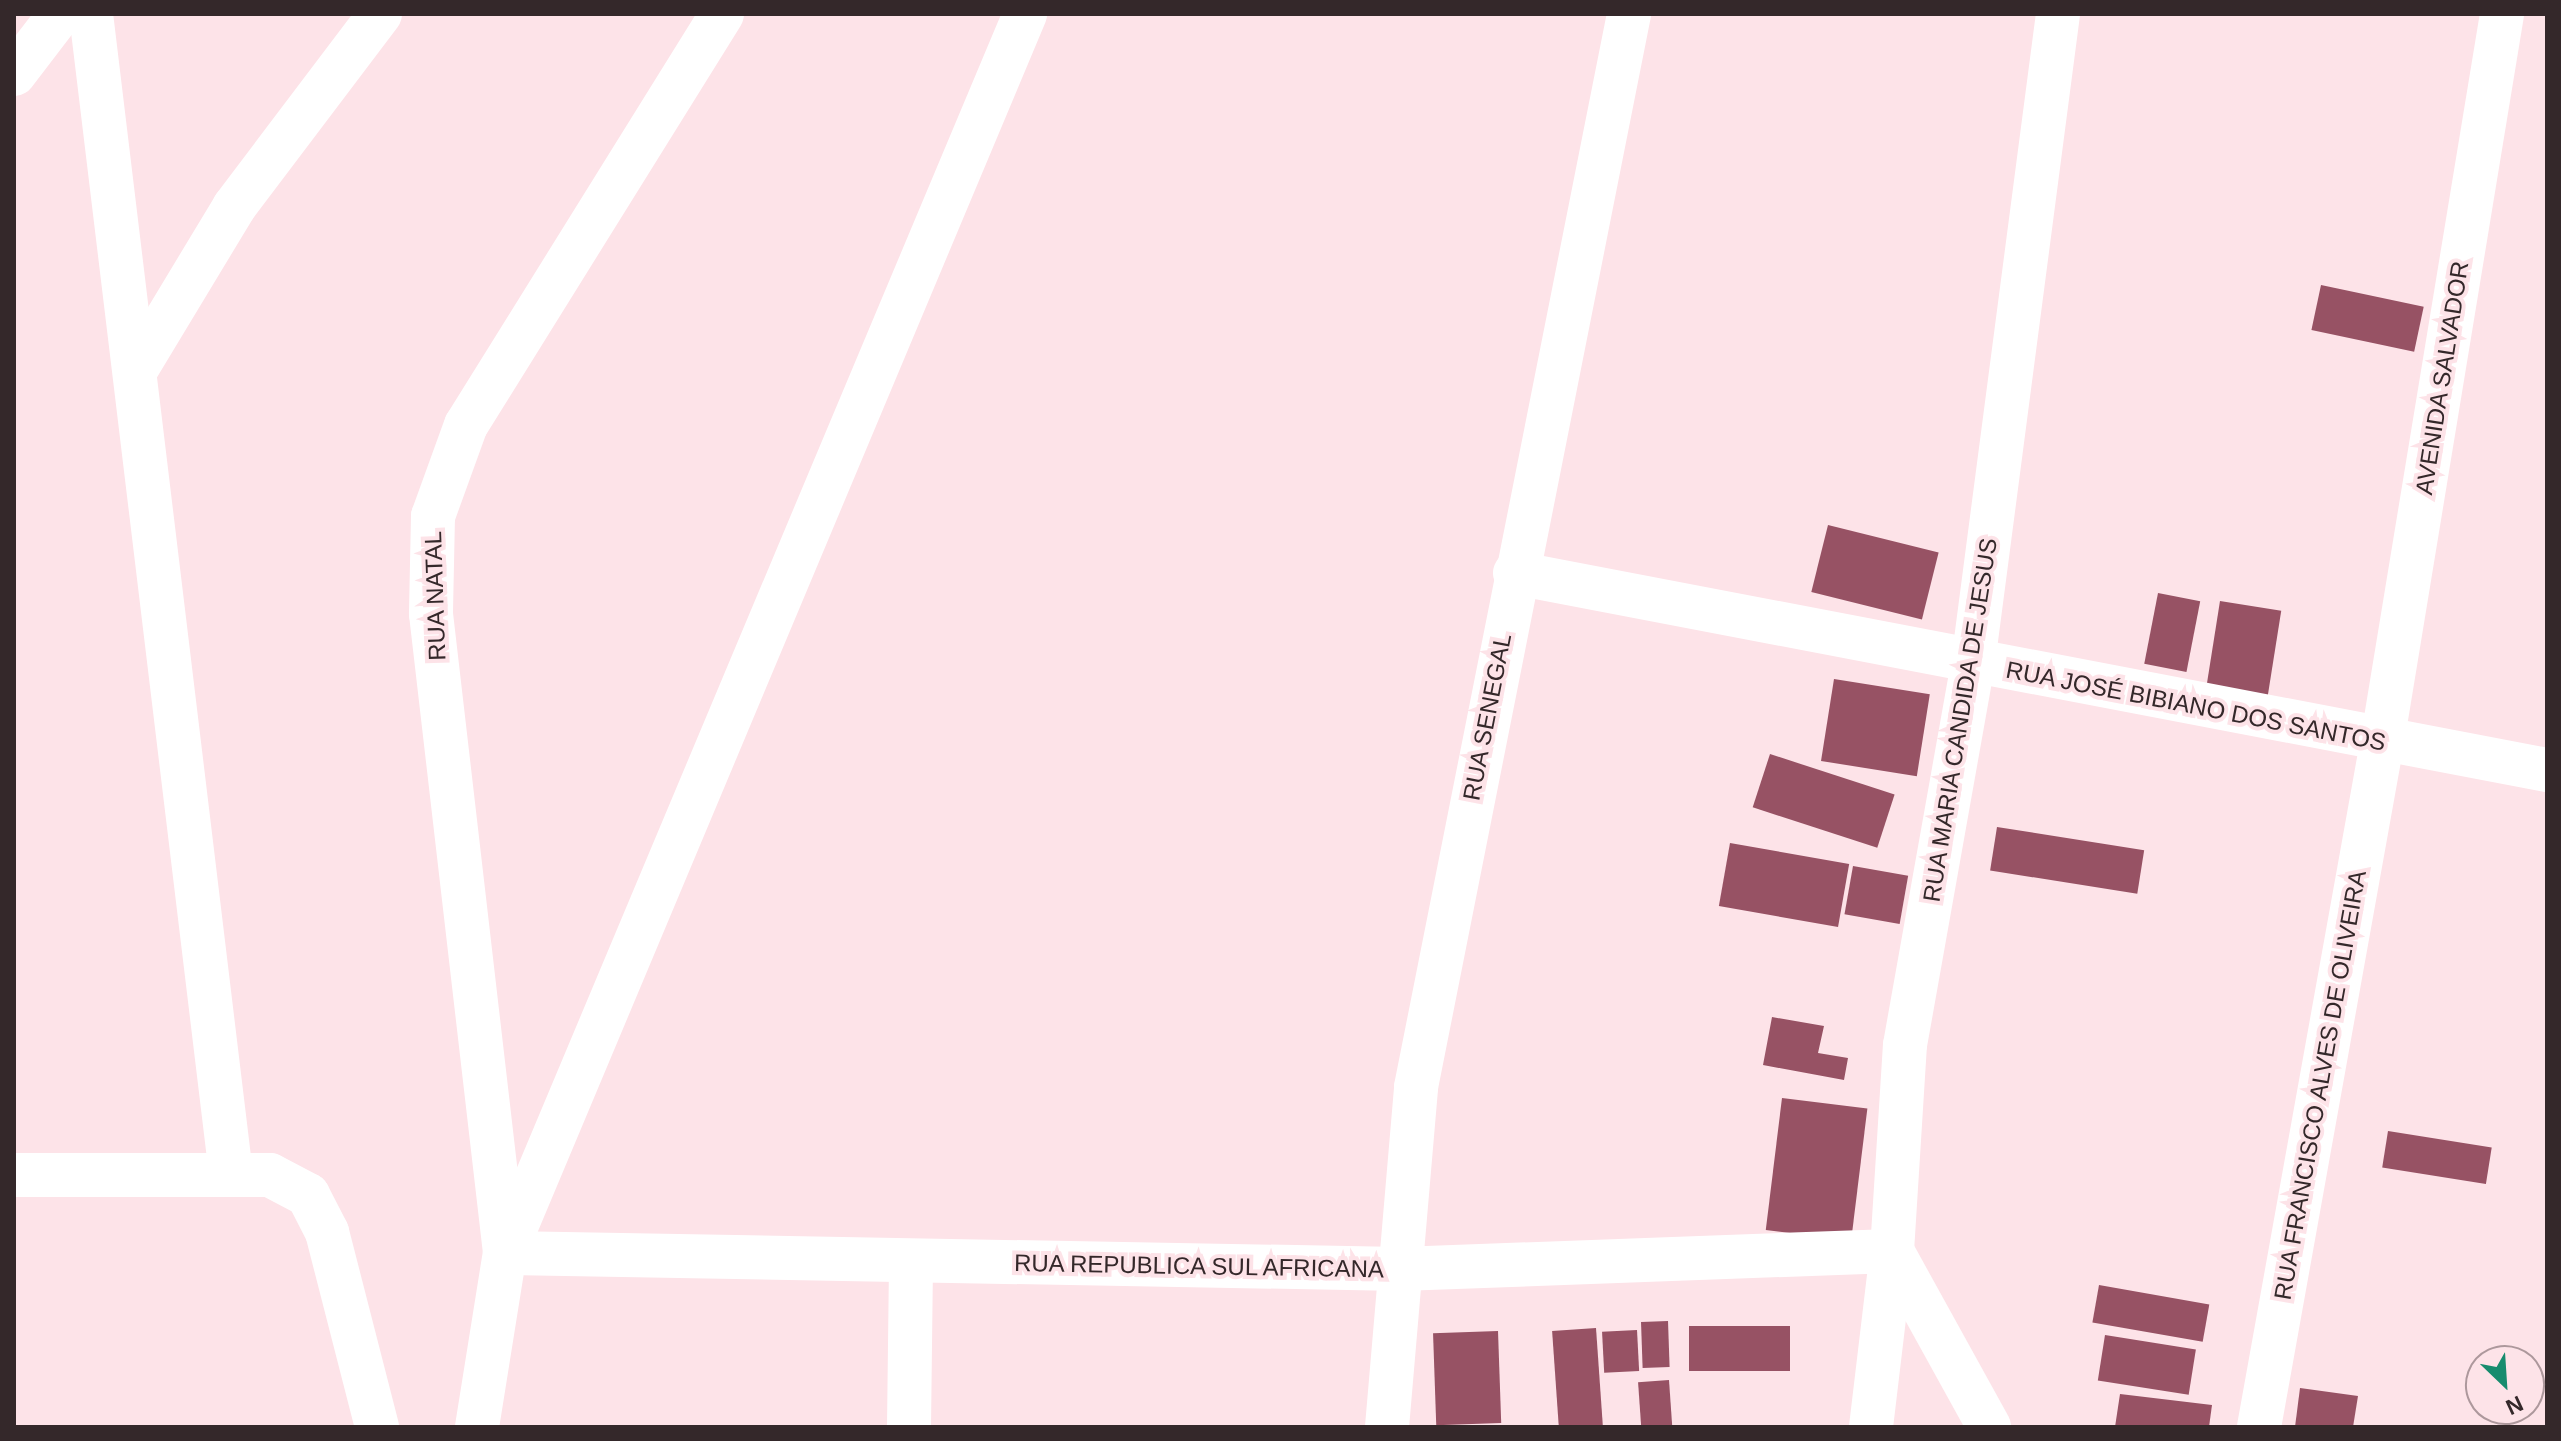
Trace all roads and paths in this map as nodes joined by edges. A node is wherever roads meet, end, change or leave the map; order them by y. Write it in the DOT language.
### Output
graph roads {
  1 [pos="60,14"];
  2 [pos="91,14"];
  3 [pos="380,14"];
  4 [pos="722,14"];
  5 [pos="1025,14"];
  6 [pos="1629,14"];
  7 [pos="2058,14"];
  8 [pos="2502,14"];
  9 [pos="14,74"];
  10 [pos="137,368"];
  11 [pos="1515,573"];
  12 [pos="1973,663"];
  13 [pos="2382,743"];
  14 [pos="2547,770"];
  15 [pos="14,1175"];
  16 [pos="231,1175"];
  17 [pos="1892,1251"];
  18 [pos="505,1253"];
  19 [pos="911,1263"];
  20 [pos="1400,1269"];
  21 [pos="377,1427"];
  22 [pos="477,1427"];
  23 [pos="909,1427"];
  24 [pos="1387,1427"];
  25 [pos="1871,1427"];
  26 [pos="1989,1427"];
  27 [pos="2259,1427"];
  1 -- 9 [label="street"];
  2 -- 10 [label="street"];
  3 -- 10 [label="street"];
  4 -- 18 [label="street, RUA NATAL"];
  5 -- 18 [label="street"];
  6 -- 11 [label="street, RUA SENEGAL"];
  7 -- 12 [label="street, RUA MARIA CANDIDA DE JESUS"];
  8 -- 13 [label="street, AVENIDA SALVADOR"];
  10 -- 16 [label="street"];
  11 -- 12 [label="street, RUA JOSÉ BIBIANO DOS SANTOS"];
  11 -- 20 [label="street, RUA SENEGAL"];
  12 -- 13 [label="street, RUA JOSÉ BIBIANO DOS SANTOS"];
  12 -- 17 [label="street, RUA MARIA CANDIDA DE JESUS"];
  13 -- 14 [label="street, RUA JOSÉ BIBIANO DOS SANTOS"];
  13 -- 27 [label="street, RUA FRANCISCO ALVES DE OLIVEIRA"];
  15 -- 16 [label="street"];
  16 -- 21 [label="street"];
  17 -- 20 [label="street, RUA REPUBLICA SUL AFRICANA"];
  17 -- 25 [label="street, RUA MARIA CANDIDA DE JESUS"];
  17 -- 26 [label="street"];
  18 -- 19 [label="street, RUA REPUBLICA SUL AFRICANA"];
  18 -- 22 [label="street"];
  19 -- 20 [label="street, RUA REPUBLICA SUL AFRICANA"];
  19 -- 23 [label="street"];
  20 -- 24 [label="street, RUA SENEGAL"];
}
